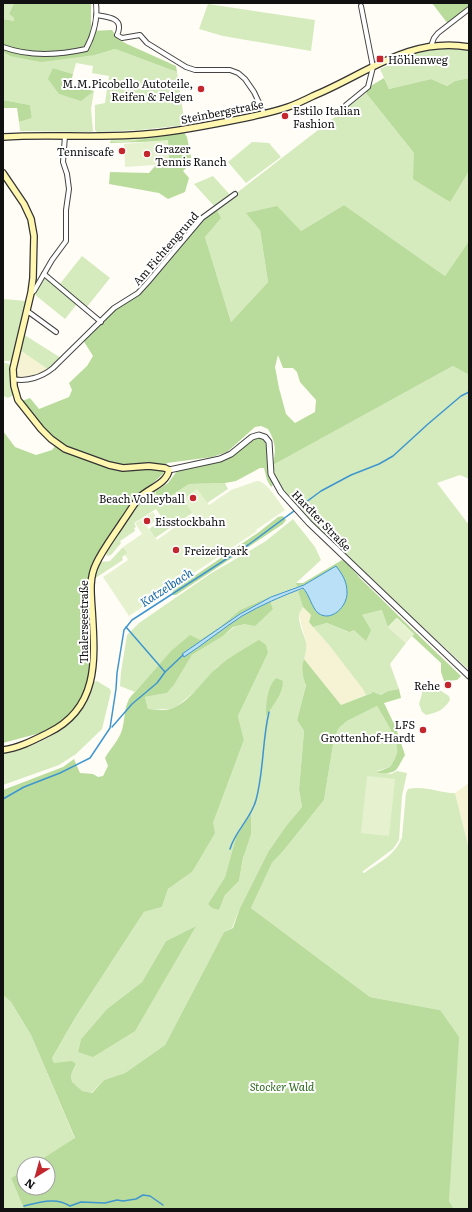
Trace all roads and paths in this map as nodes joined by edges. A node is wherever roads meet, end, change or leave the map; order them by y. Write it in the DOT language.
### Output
graph roads {
  1 [pos="96,3"];
  2 [pos="361,6"];
  3 [pos="469,9"];
  4 [pos="97,16"];
  5 [pos="431,46"];
  6 [pos="3,47"];
  7 [pos="469,47"];
  8 [pos="373,67"];
  9 [pos="346,105"];
  10 [pos="264,113"];
  11 [pos="65,136"];
  12 [pos="3,137"];
  13 [pos="3,173"];
  14 [pos="235,194"];
  15 [pos="44,274"];
  16 [pos="31,293"];
  17 [pos="27,312"];
  18 [pos="101,322"];
  19 [pos="56,332"];
  20 [pos="13,379"];
  21 [pos="168,470"];
  22 [pos="469,676"];
  23 [pos="3,750"];
  1 -- 4 [label="street"];
  2 -- 8 [label="street"];
  3 -- 5 [label="street"];
  4 -- 6 [label="street"];
  4 -- 10 [label="street"];
  5 -- 7 [label="main road, Steinbergstraße"];
  5 -- 8 [label="main road, Steinbergstraße"];
  8 -- 9 [label="street"];
  8 -- 10 [label="main road, Steinbergstraße"];
  10 -- 11 [label="main road, Steinbergstraße"];
  11 -- 12 [label="main road, Steinbergstraße"];
  11 -- 15 [label="street"];
  13 -- 16 [label="main road"];
  14 -- 18 [label="street, Am Fichtengrund"];
  15 -- 16 [label="street"];
  15 -- 18 [label="street"];
  16 -- 17 [label="main road"];
  17 -- 19 [label="street"];
  17 -- 20 [label="main road"];
  18 -- 20 [label="street, Am Fichtengrund"];
  20 -- 21 [label="main road"];
  21 -- 22 [label="street, Hardter Straße"];
  21 -- 23 [label="main road, Thalerseestraße"];
}
